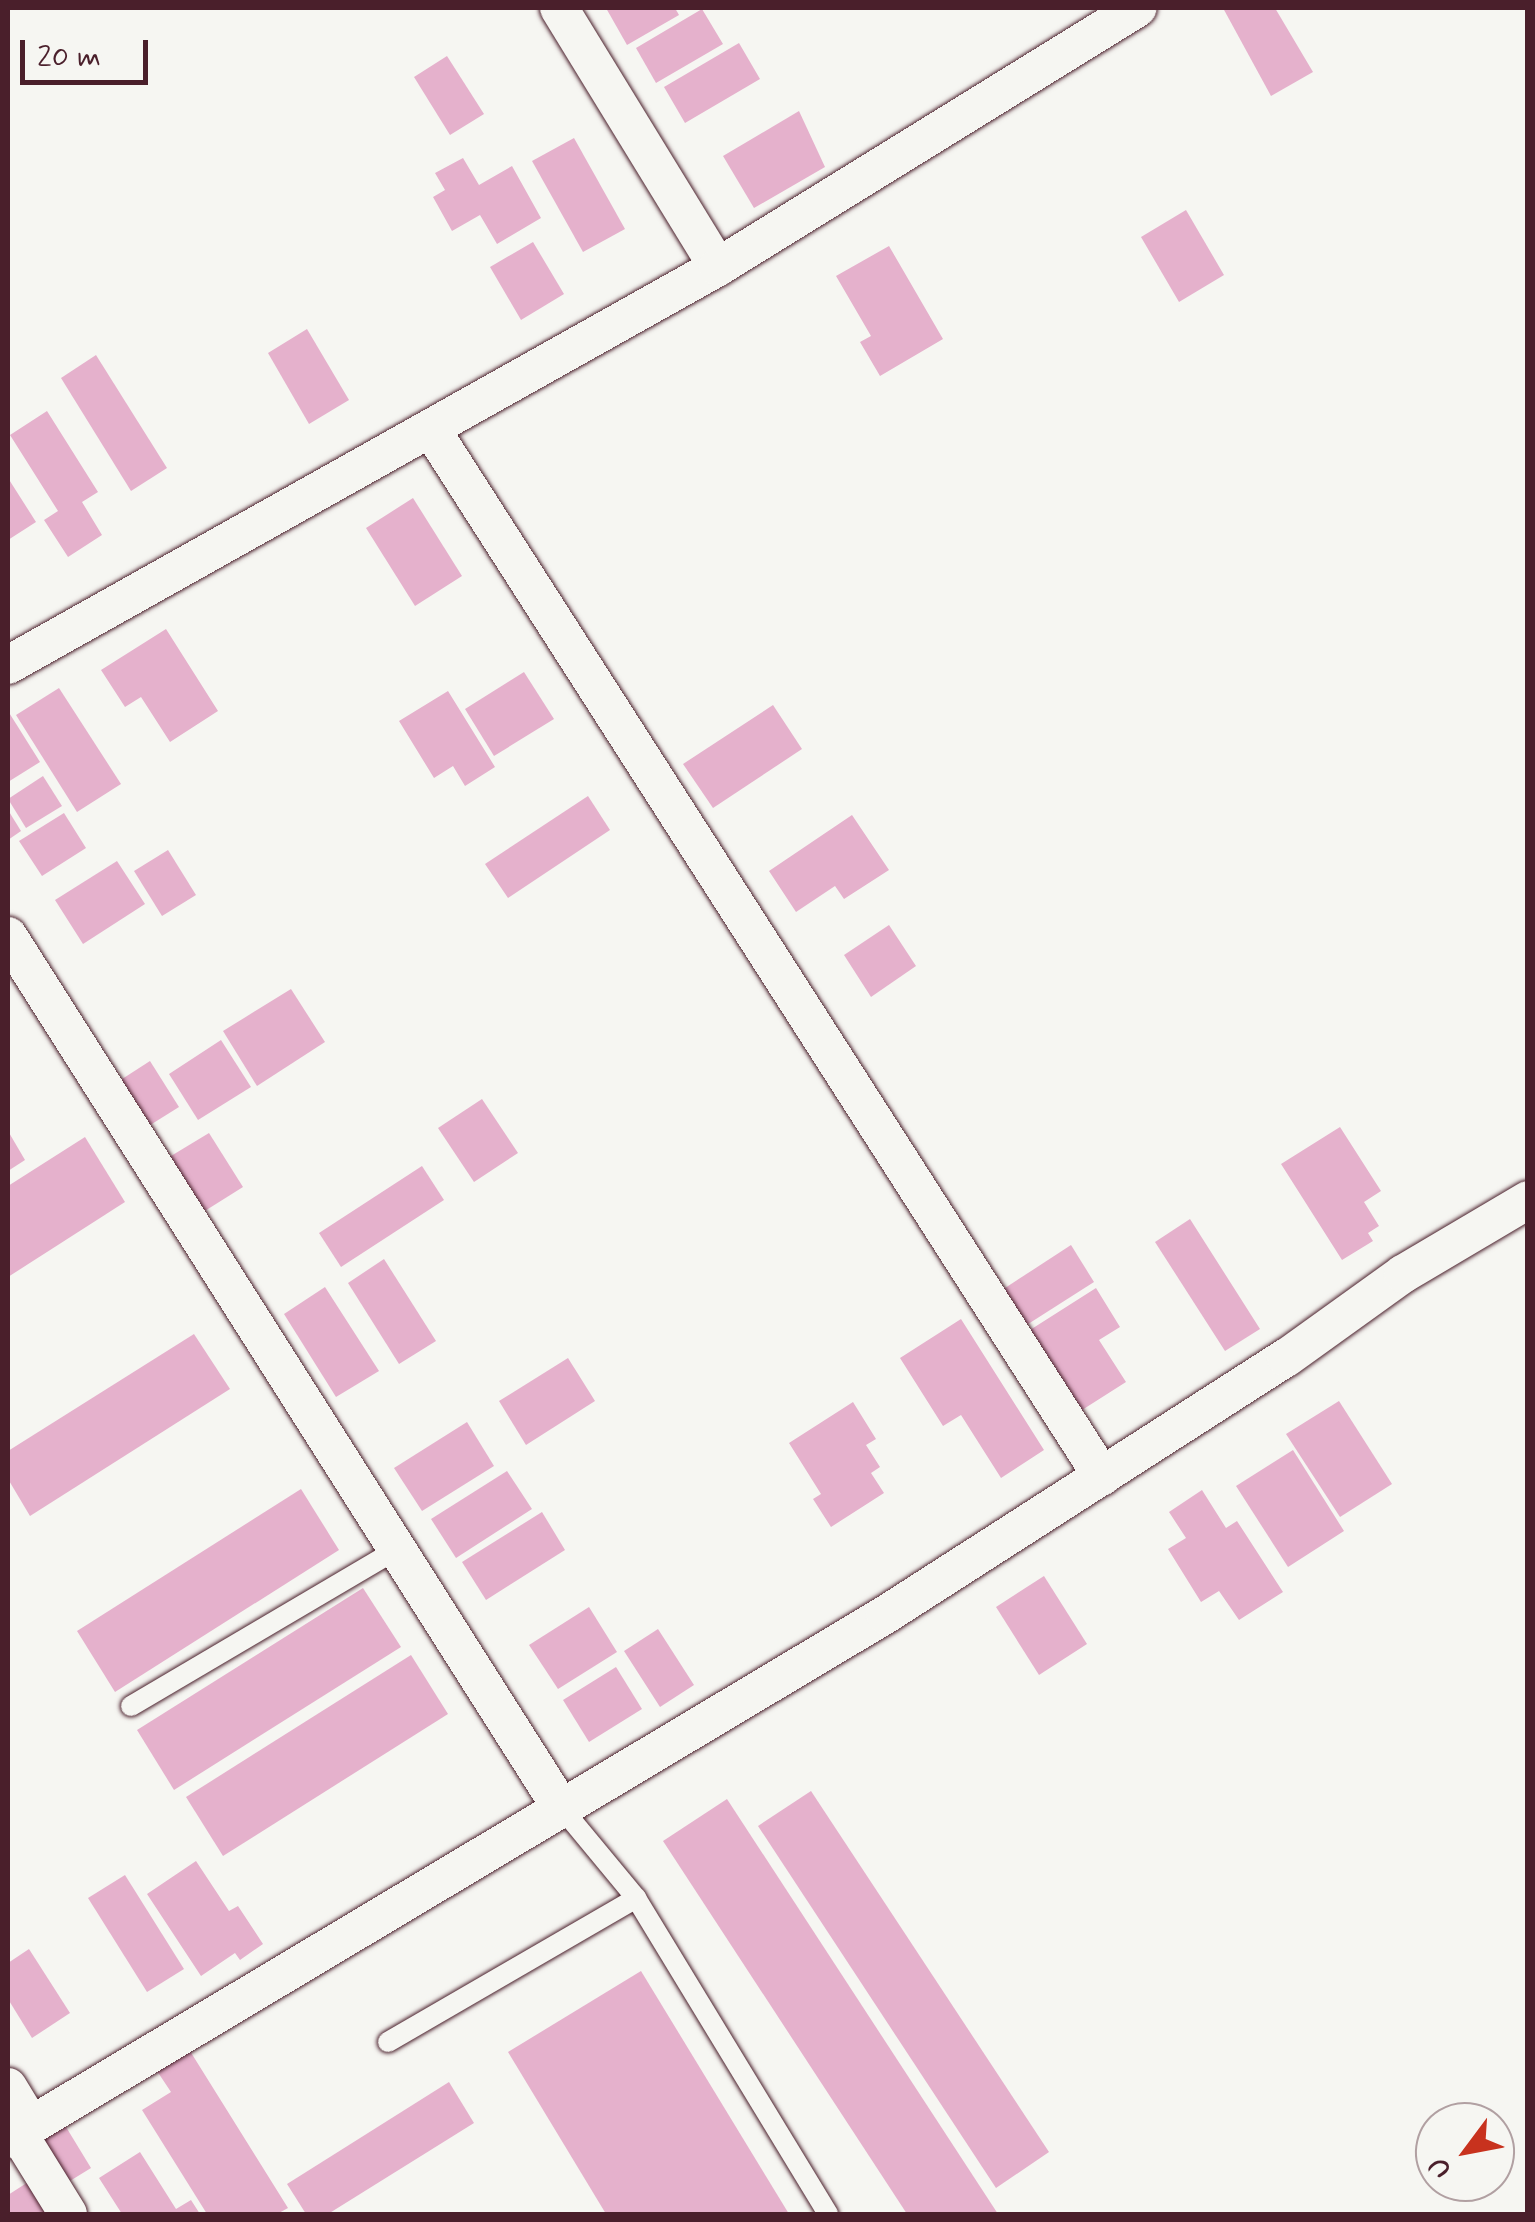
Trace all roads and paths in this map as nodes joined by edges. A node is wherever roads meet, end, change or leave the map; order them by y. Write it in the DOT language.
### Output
graph roads {
  1 [pos="559,8"];
  2 [pos="1137,8"];
  3 [pos="718,267"];
  4 [pos="431,430"];
  5 [pos="8,665"];
  6 [pos="8,936"];
  7 [pos="1528,1200"];
  8 [pos="1102,1476"];
  9 [pos="396,1550"];
  10 [pos="131,1706"];
  11 [pos="560,1806"];
  12 [pos="636,1898"];
  13 [pos="388,2042"];
  14 [pos="8,2087"];
  15 [pos="19,2132"];
  16 [pos="68,2214"];
  17 [pos="828,2214"];
  1 -- 3 [label="street"];
  2 -- 3 [label="street"];
  3 -- 4 [label="street"];
  4 -- 5 [label="street"];
  4 -- 8 [label="street"];
  6 -- 9 [label="street"];
  7 -- 8 [label="street"];
  8 -- 11 [label="street"];
  9 -- 10 [label="lane"];
  9 -- 11 [label="street"];
  11 -- 12 [label="lane"];
  11 -- 15 [label="street"];
  12 -- 13 [label="lane"];
  12 -- 17 [label="lane"];
  14 -- 15 [label="street"];
  15 -- 16 [label="street"];
}
